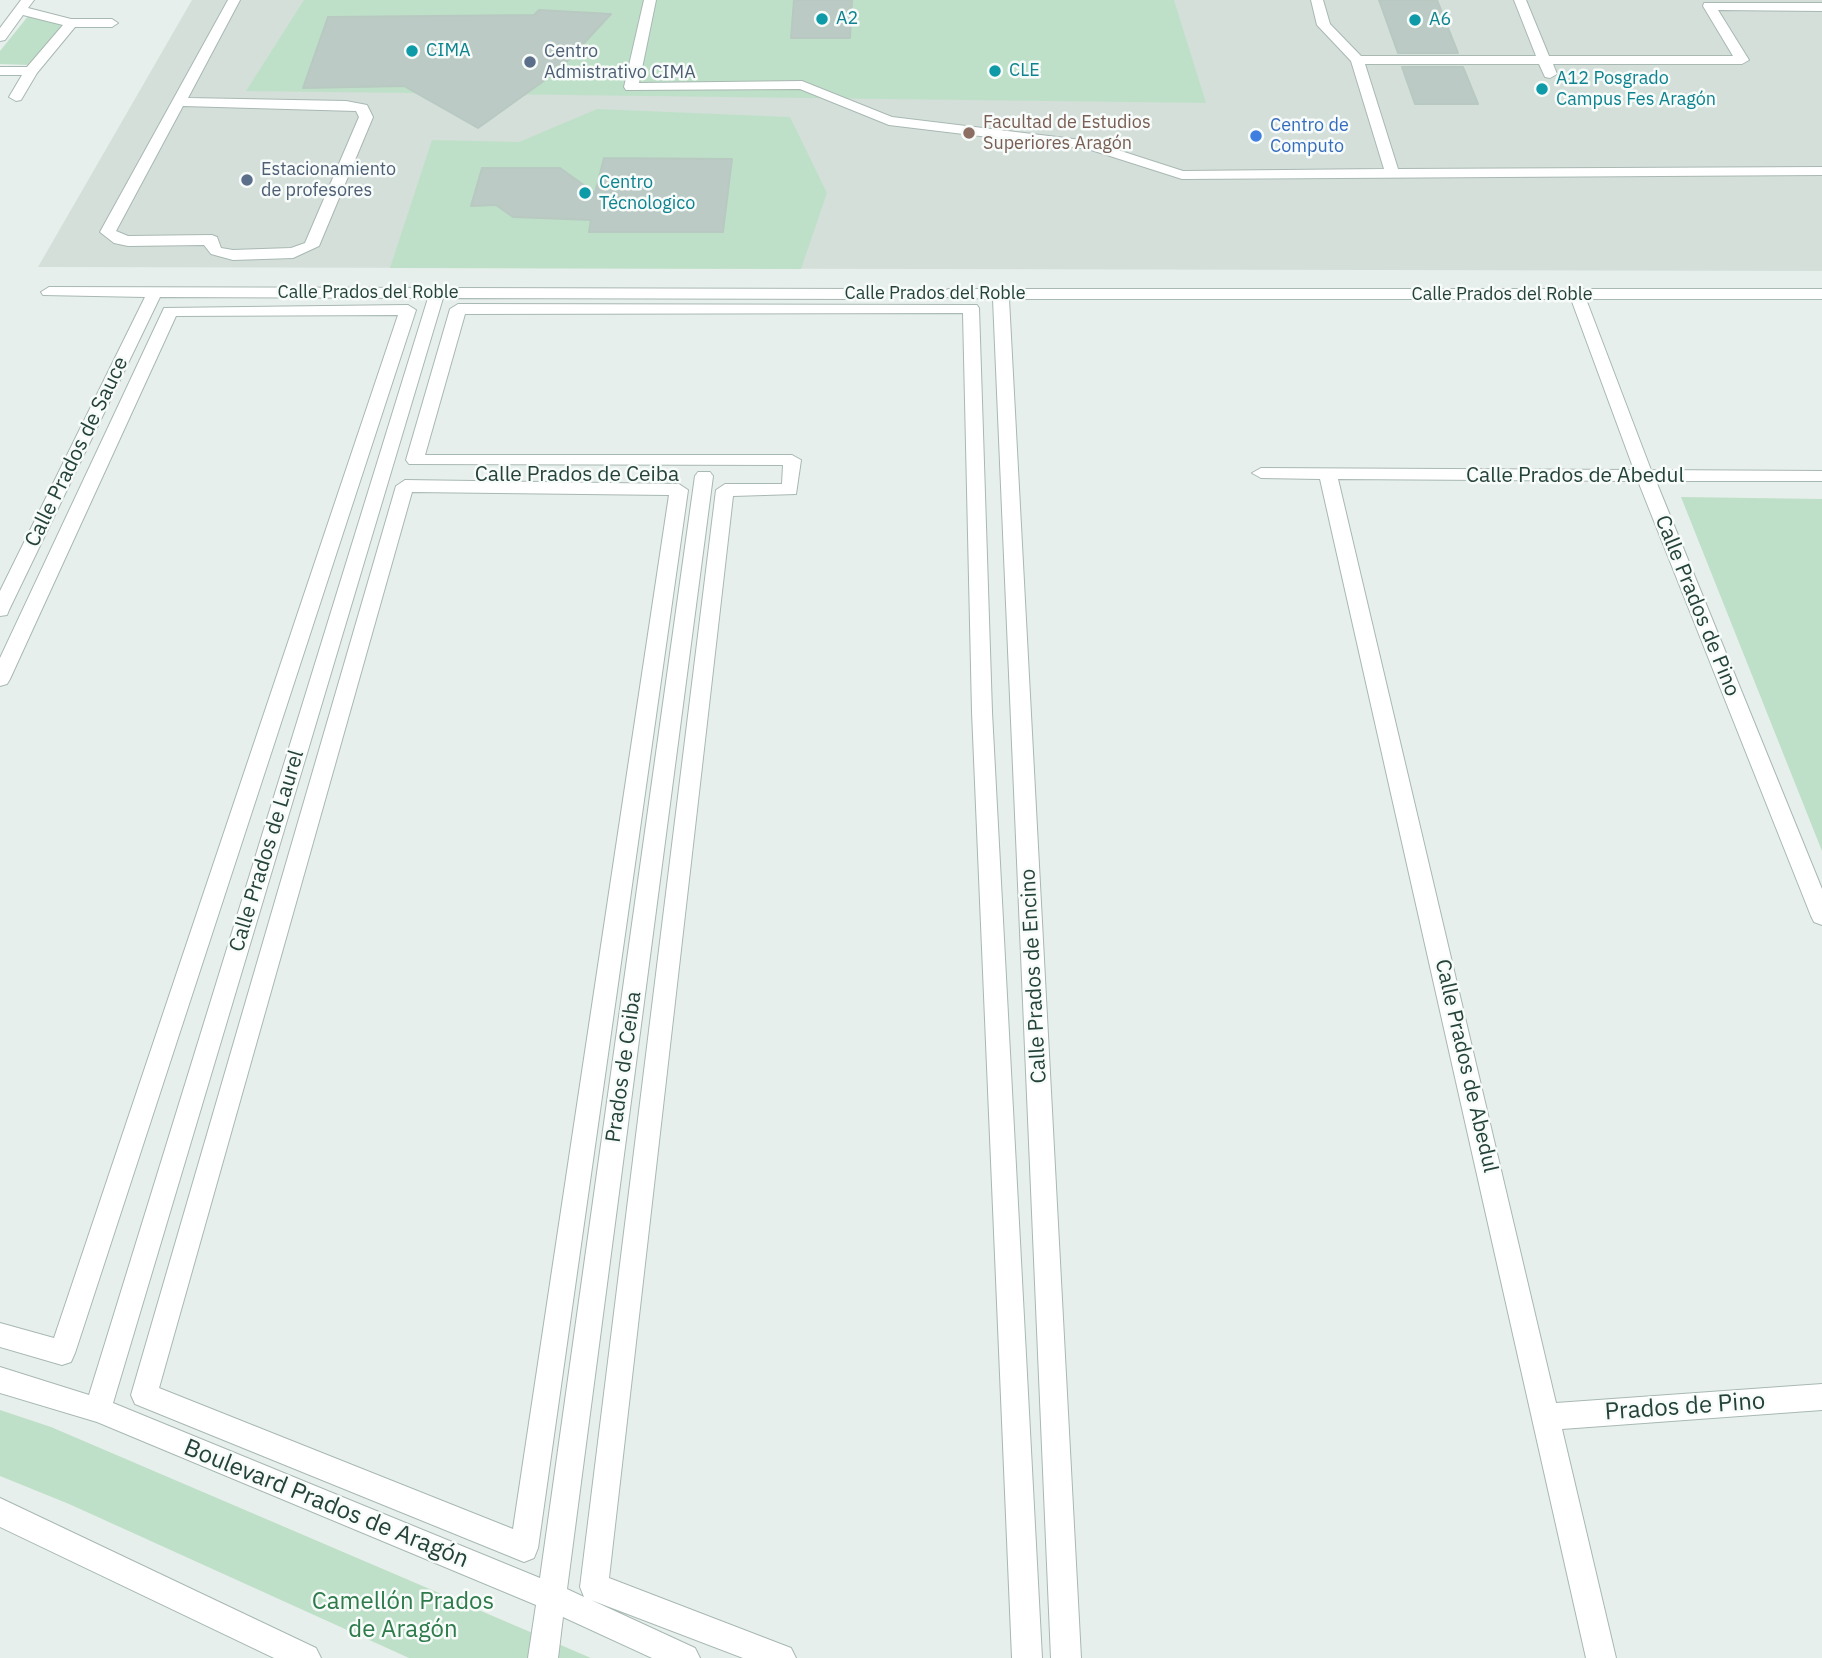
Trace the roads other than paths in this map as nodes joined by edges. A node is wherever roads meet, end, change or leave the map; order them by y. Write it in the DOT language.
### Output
graph roads {
  1 [pos="234,0"];
  2 [pos="650,0"];
  3 [pos="1317,0"];
  4 [pos="1520,0"];
  5 [pos="24,5"];
  6 [pos="1822,7"];
  7 [pos="71,23"];
  8 [pos="112,23"];
  9 [pos="0,37"];
  10 [pos="1544,59"];
  11 [pos="1357,60"];
  12 [pos="0,71"];
  13 [pos="31,71"];
  14 [pos="1550,74"];
  15 [pos="16,97"];
  16 [pos="178,102"];
  17 [pos="1822,171"];
  18 [pos="1392,173"];
  19 [pos="49,292"];
  20 [pos="437,293"];
  21 [pos="155,294"];
  22 [pos="1001,294"];
  23 [pos="1822,294"];
  24 [pos="1577,295"];
  25 [pos="1261,473"];
  26 [pos="1328,474"];
  27 [pos="382,475"];
  28 [pos="773,475"];
  29 [pos="704,476"];
  30 [pos="1645,476"];
  31 [pos="1822,476"];
  32 [pos="405,486"];
  33 [pos="0,610"];
  34 [pos="0,679"];
  35 [pos="1822,916"];
  36 [pos="0,1335"];
  37 [pos="0,1380"];
  38 [pos="1822,1397"];
  39 [pos="98,1410"];
  40 [pos="1547,1417"];
  41 [pos="0,1512"];
  42 [pos="552,1597"];
  43 [pos="306,1658"];
  44 [pos="543,1658"];
  45 [pos="685,1658"];
  46 [pos="781,1658"];
  47 [pos="1027,1658"];
  48 [pos="1066,1658"];
  49 [pos="1601,1658"];
  1 -- 16 [label="street"];
  2 -- 18 [label="street"];
  3 -- 11 [label="street"];
  4 -- 10 [label="street"];
  5 -- 7 [label="street"];
  5 -- 9 [label="street"];
  6 -- 10 [label="street"];
  7 -- 8 [label="street"];
  7 -- 13 [label="street"];
  10 -- 11 [label="street"];
  10 -- 14 [label="street"];
  11 -- 18 [label="street"];
  12 -- 13 [label="street"];
  13 -- 15 [label="street"];
  16 -- 16 [label="street"];
  17 -- 18 [label="street"];
  19 -- 21 [label="street, Calle Prados del Roble"];
  20 -- 21 [label="street, Calle Prados del Roble"];
  20 -- 22 [label="street, Calle Prados del Roble"];
  20 -- 27 [label="street, Calle Prados de Laurel"];
  21 -- 33 [label="street, Calle Prados de Sauce"];
  22 -- 24 [label="street, Calle Prados del Roble"];
  22 -- 48 [label="street, Calle Prados de Encino"];
  23 -- 24 [label="street, Calle Prados del Roble"];
  24 -- 30 [label="street, Calle Prados de Pino"];
  25 -- 26 [label="street, Calle Prados de Abedul"];
  26 -- 30 [label="street, Calle Prados de Abedul"];
  26 -- 40 [label="street, Calle Prados de Abedul"];
  27 -- 29 [label="street, Calle Prados de Ceiba"];
  27 -- 39 [label="street, Calle Prados de Laurel"];
  28 -- 29 [label="street, Calle Prados de Ceiba"];
  29 -- 42 [label="street, Prados de Ceiba"];
  30 -- 31 [label="street, Calle Prados de Abedul"];
  30 -- 35 [label="street, Calle Prados de Pino"];
  32 -- 32 [label="street"];
  34 -- 36 [label="street"];
  37 -- 39 [label="street, Boulevard Prados de Aragón"];
  38 -- 40 [label="street, Prados de Pino"];
  39 -- 42 [label="street, Boulevard Prados de Aragón"];
  40 -- 49 [label="street, Calle Prados de Abedul"];
  41 -- 43 [label="street"];
  42 -- 44 [label="street, Prados de Ceiba"];
  42 -- 45 [label="street, Boulevard Prados de Aragón"];
  46 -- 47 [label="street"];
}
